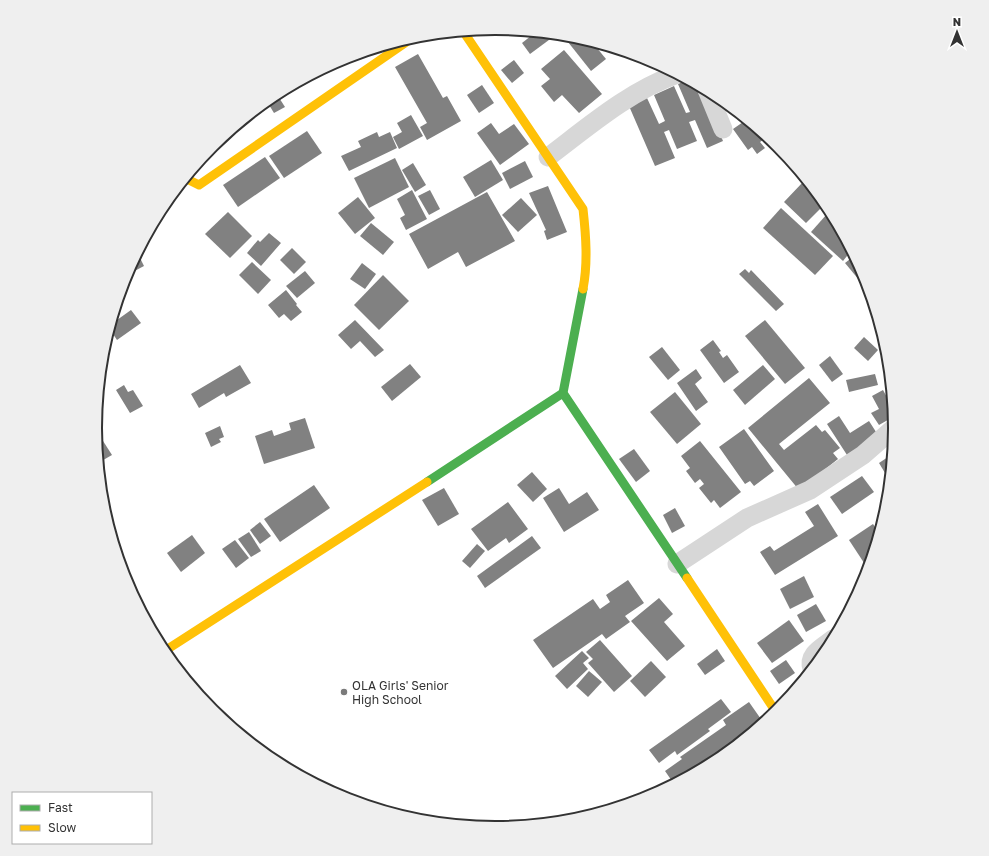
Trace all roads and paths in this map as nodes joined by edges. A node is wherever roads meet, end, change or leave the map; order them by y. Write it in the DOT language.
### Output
graph roads {
  1 [pos="467,36"];
  2 [pos="399,47"];
  3 [pos="669,77"];
  4 [pos="711,100"];
  5 [pos="722,129"];
  6 [pos="548,157"];
  7 [pos="190,181"];
  8 [pos="563,393"];
  9 [pos="888,433"];
  10 [pos="678,564"];
  11 [pos="169,648"];
  12 [pos="818,650"];
  13 [pos="812,658"];
  14 [pos="772,706"];
  1 -- 6 [label="street"];
  2 -- 7 [label="street"];
  3 -- 6 [label="street"];
  4 -- 5 [label="street"];
  6 -- 8 [label="street"];
  8 -- 10 [label="street"];
  8 -- 11 [label="street"];
  9 -- 10 [label="street"];
  10 -- 14 [label="street"];
  12 -- 13 [label="street"];
}
